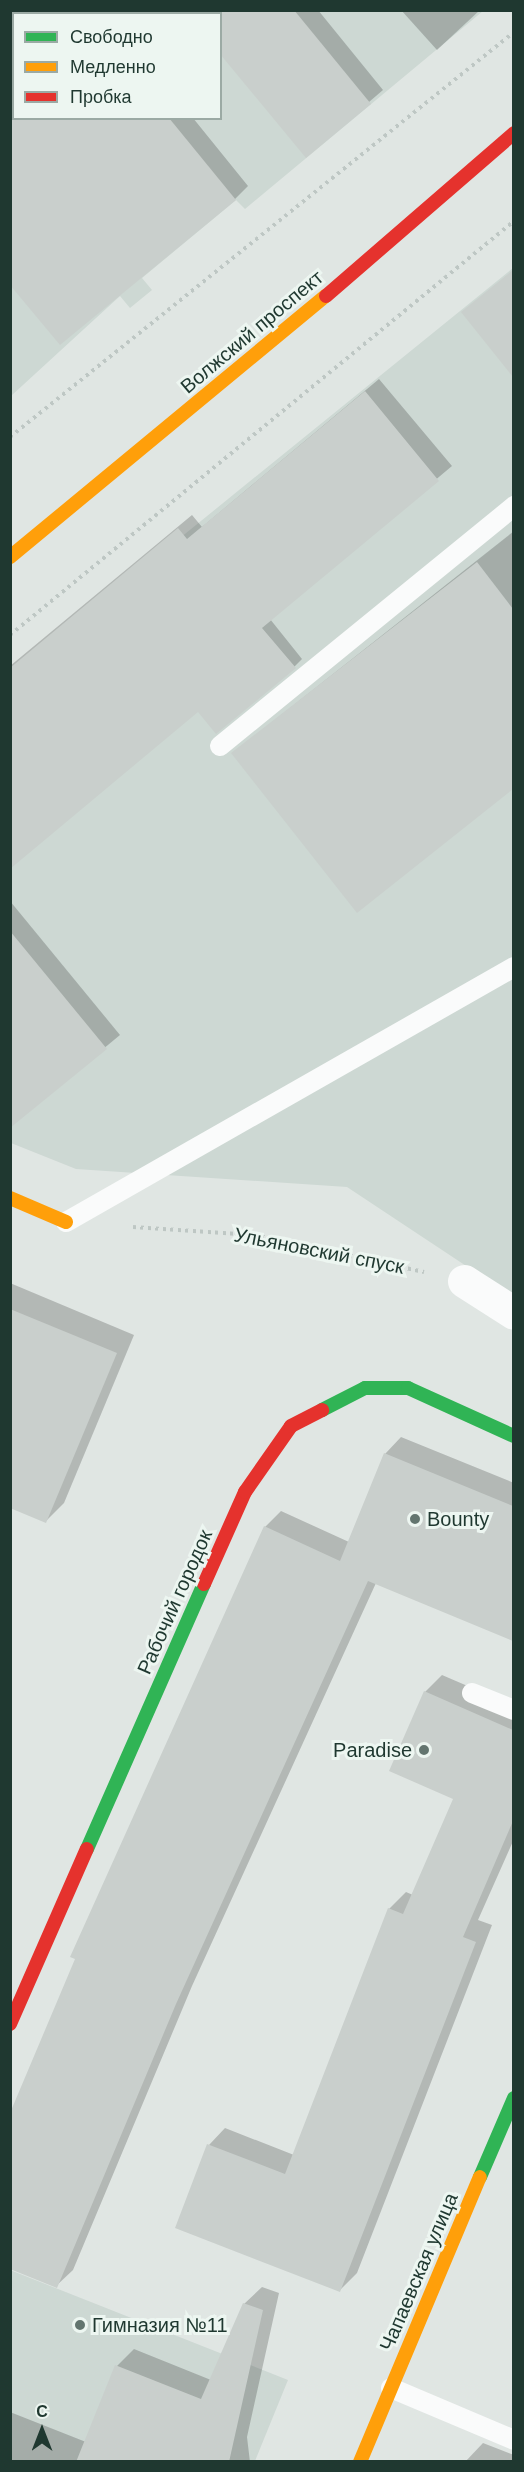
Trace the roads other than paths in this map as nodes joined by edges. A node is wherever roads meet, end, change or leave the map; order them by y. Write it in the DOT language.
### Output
graph roads {
  1 [pos="513,133"];
  2 [pos="513,506"];
  3 [pos="10,557"];
  4 [pos="220,746"];
  5 [pos="513,967"];
  6 [pos="10,1198"];
  7 [pos="66,1222"];
  8 [pos="464,1281"];
  9 [pos="513,1313"];
  10 [pos="513,1436"];
  11 [pos="472,1693"];
  12 [pos="513,1710"];
  13 [pos="10,2024"];
  14 [pos="513,2098"];
  15 [pos="391,2388"];
  16 [pos="513,2440"];
  17 [pos="360,2462"];
  1 -- 3 [label="street, Волжский проспект"];
  2 -- 4 [label="lane"];
  5 -- 7 [label="lane"];
  6 -- 7 [label="street"];
  8 -- 9 [label="street"];
  10 -- 13 [label="street, Рабочий городок"];
  11 -- 12 [label="lane"];
  14 -- 15 [label="street, Чапаевская улица"];
  15 -- 16 [label="lane"];
  15 -- 17 [label="street, Чапаевская улица"];
}
